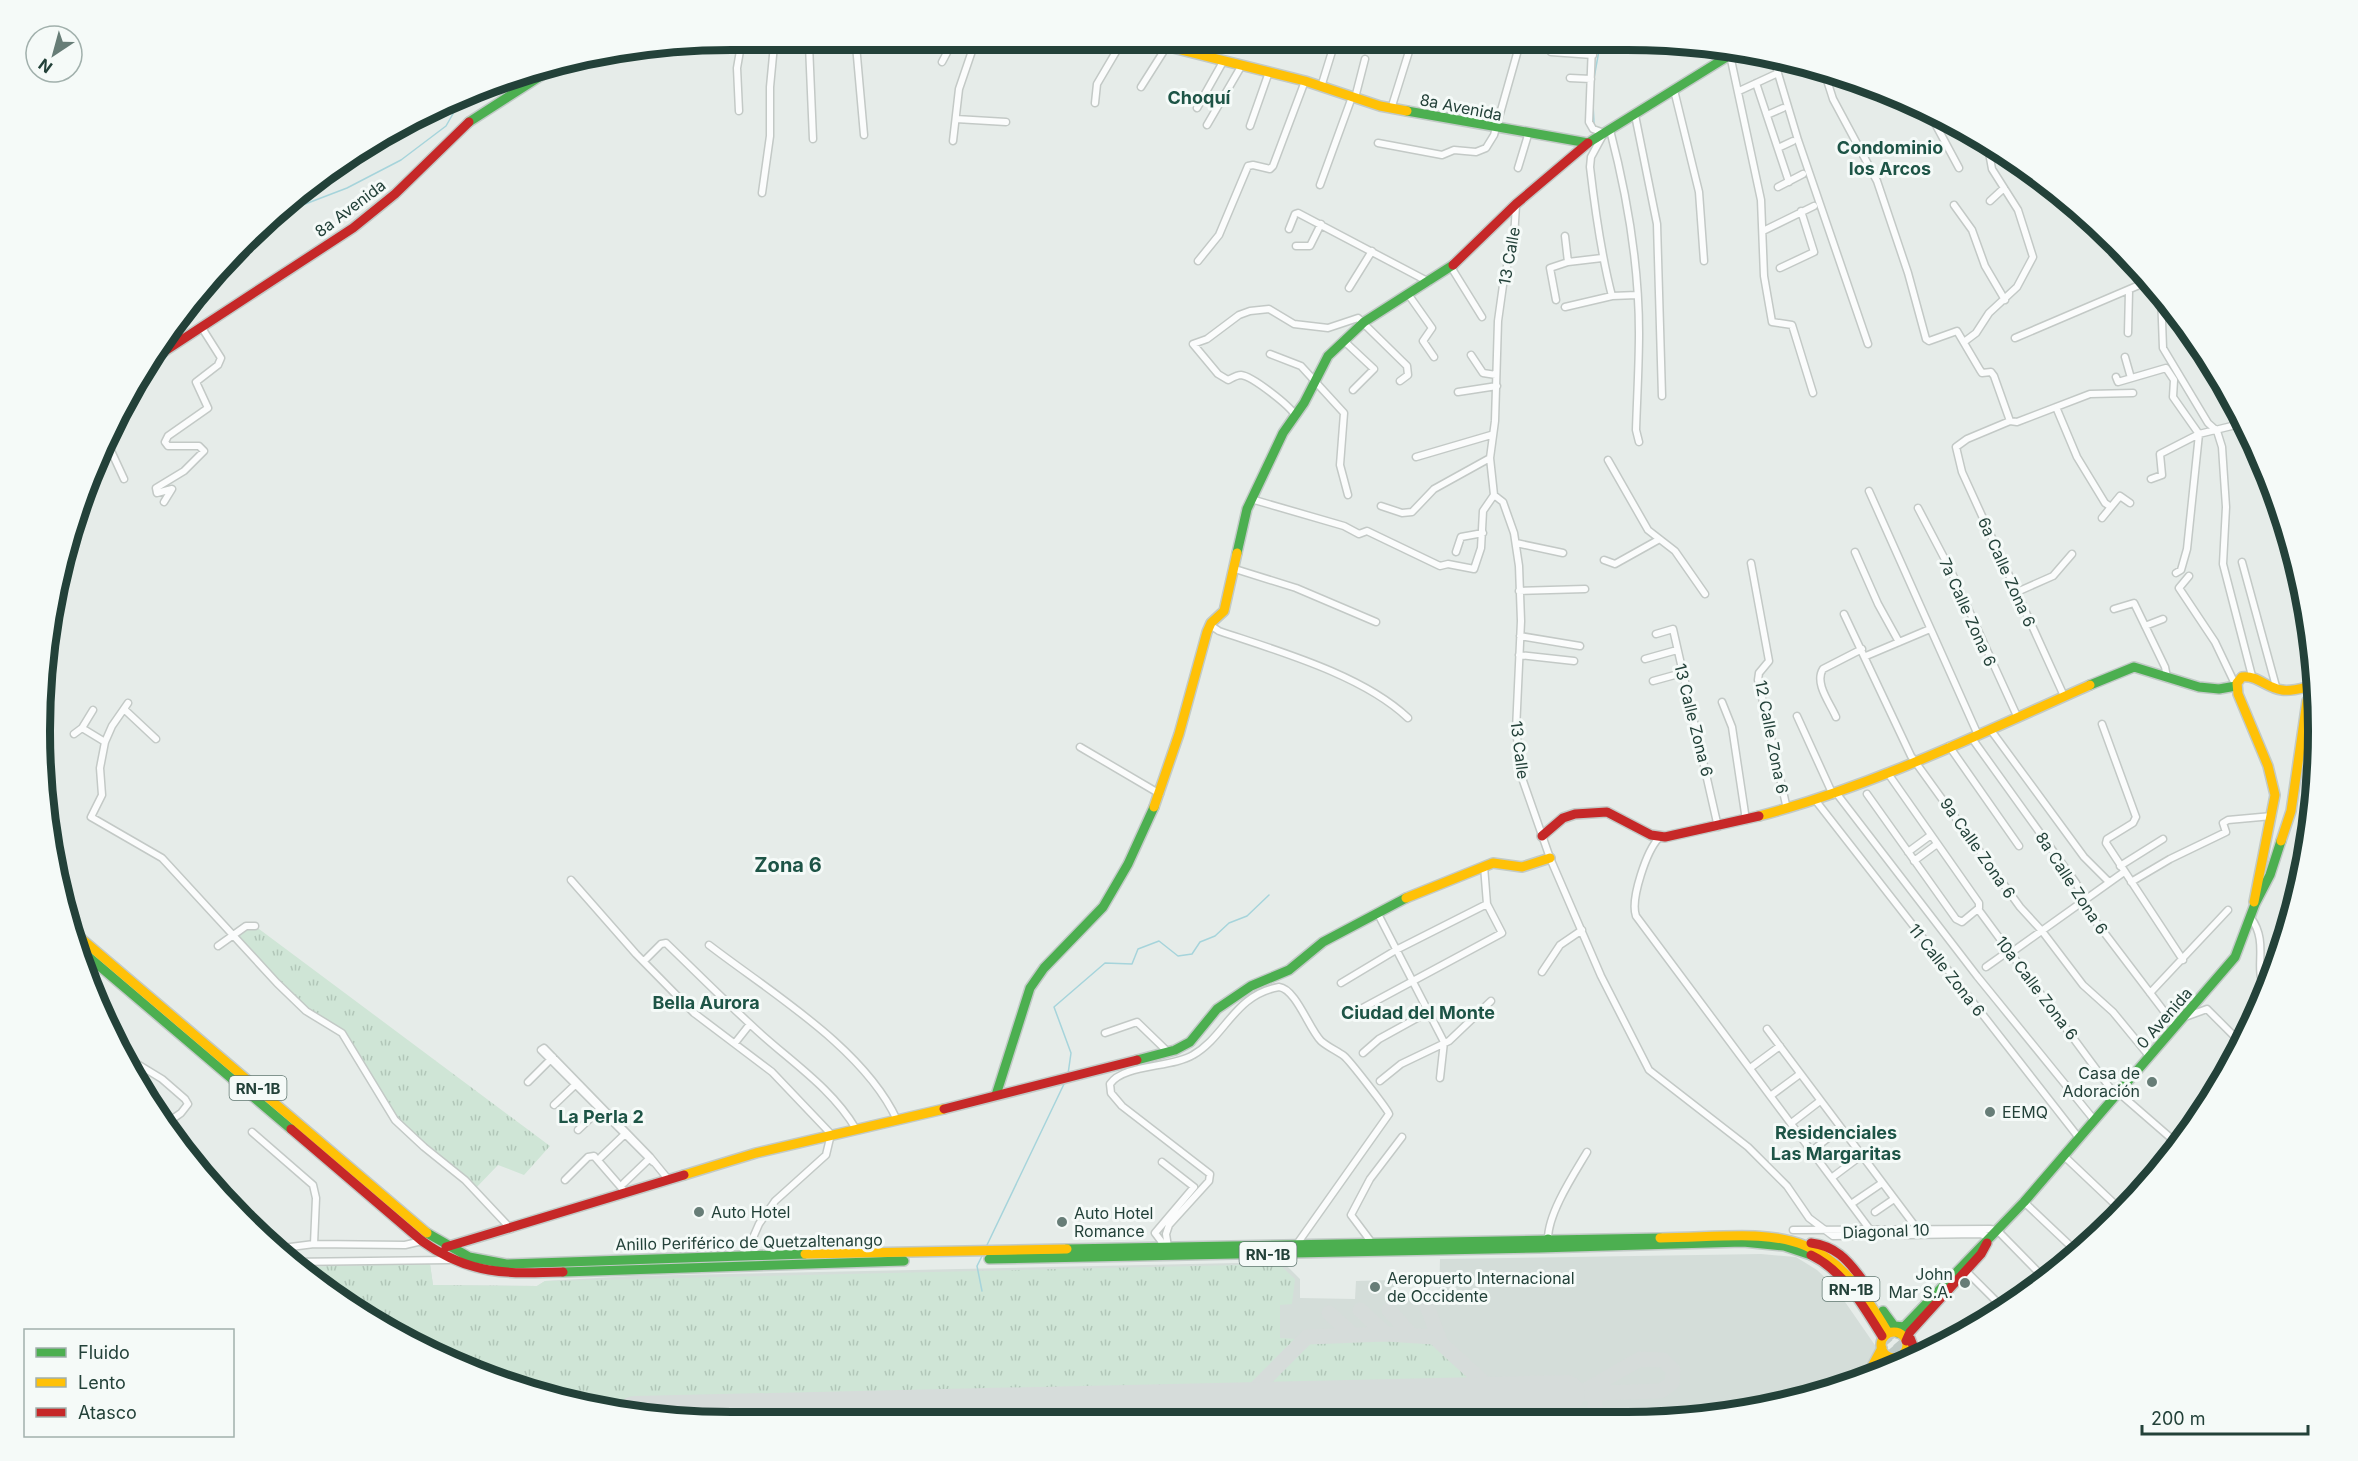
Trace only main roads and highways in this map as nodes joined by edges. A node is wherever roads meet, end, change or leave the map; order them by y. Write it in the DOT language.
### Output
graph roads {
  1 [pos="1196,50"];
  2 [pos="1727,57"];
  3 [pos="540,77"];
  4 [pos="1588,143"];
  5 [pos="164,352"];
  6 [pos="2236,686"];
  7 [pos="2307,687"];
  8 [pos="2307,701"];
  9 [pos="1542,836"];
  10 [pos="1550,858"];
  11 [pos="2251,915"];
  12 [pos="83,939"];
  13 [pos="89,958"];
  14 [pos="122,985"];
  15 [pos="184,1027"];
  16 [pos="215,1064"];
  17 [pos="996,1095"];
  18 [pos="337,1157"];
  19 [pos="363,1191"];
  20 [pos="1992,1236"];
  21 [pos="1548,1239"];
  22 [pos="1803,1243"];
  23 [pos="446,1248"];
  24 [pos="1539,1248"];
  25 [pos="1487,1249"];
  26 [pos="745,1256"];
  27 [pos="980,1256"];
  28 [pos="684,1266"];
  29 [pos="1905,1333"];
  30 [pos="1883,1340"];
  31 [pos="1913,1349"];
  32 [pos="1904,1352"];
  33 [pos="1888,1360"];
  34 [pos="1872,1366"];
  1 -- 4 [label="main road, 8a Avenida"];
  2 -- 4 [label="main road"];
  3 -- 5 [label="main road, 8a Avenida"];
  4 -- 17 [label="main road"];
  6 -- 7 [label="main road"];
  6 -- 9 [label="main road"];
  6 -- 11 [label="main road, 0 Avenida"];
  8 -- 11 [label="main road, 0 Avenida"];
  10 -- 17 [label="main road"];
  11 -- 20 [label="main road, 0 Avenida"];
  12 -- 15 [label="main road, Anillo Periférico de Quetzaltenango / RN-1B"];
  13 -- 14 [label="main road, Anillo Periférico de Quetzaltenango / RN-1B"];
  14 -- 15 [label="main road"];
  14 -- 16 [label="main road, Anillo Periférico de Quetzaltenango / RN-1B"];
  15 -- 18 [label="main road, Anillo Periférico de Quetzaltenango / RN-1B"];
  16 -- 18 [label="main road"];
  16 -- 19 [label="main road, Anillo Periférico de Quetzaltenango / RN-1B"];
  17 -- 23 [label="main road"];
  18 -- 23 [label="main road, Anillo Periférico de Quetzaltenango / RN-1B"];
  19 -- 23 [label="main road"];
  19 -- 28 [label="main road, Anillo Periférico de Quetzaltenango / RN-1B"];
  20 -- 29 [label="main road"];
  20 -- 29 [label="main road"];
  21 -- 22 [label="main road, Anillo Periférico de Quetzaltenango / RN-1B"];
  21 -- 24 [label="main road"];
  21 -- 25 [label="main road"];
  21 -- 27 [label="main road, Anillo Periférico de Quetzaltenango / RN-1B"];
  22 -- 29 [label="main road"];
  22 -- 30 [label="main road, Anillo Periférico de Quetzaltenango / RN-1B"];
  23 -- 26 [label="main road, Anillo Periférico de Quetzaltenango / RN-1B"];
  24 -- 25 [label="main road, Anillo Periférico de Quetzaltenango / RN-1B"];
  24 -- 30 [label="main road, Anillo Periférico de Quetzaltenango / RN-1B"];
  25 -- 27 [label="main road, Anillo Periférico de Quetzaltenango / RN-1B"];
  26 -- 27 [label="main road, Anillo Periférico de Quetzaltenango / RN-1B"];
  26 -- 28 [label="main road"];
  27 -- 28 [label="main road, Anillo Periférico de Quetzaltenango / RN-1B"];
  29 -- 30 [label="main road"];
  29 -- 31 [label="main road"];
  29 -- 32 [label="main road, RN-1B"];
  30 -- 33 [label="main road, RN-1B"];
  30 -- 34 [label="main road"];
}
